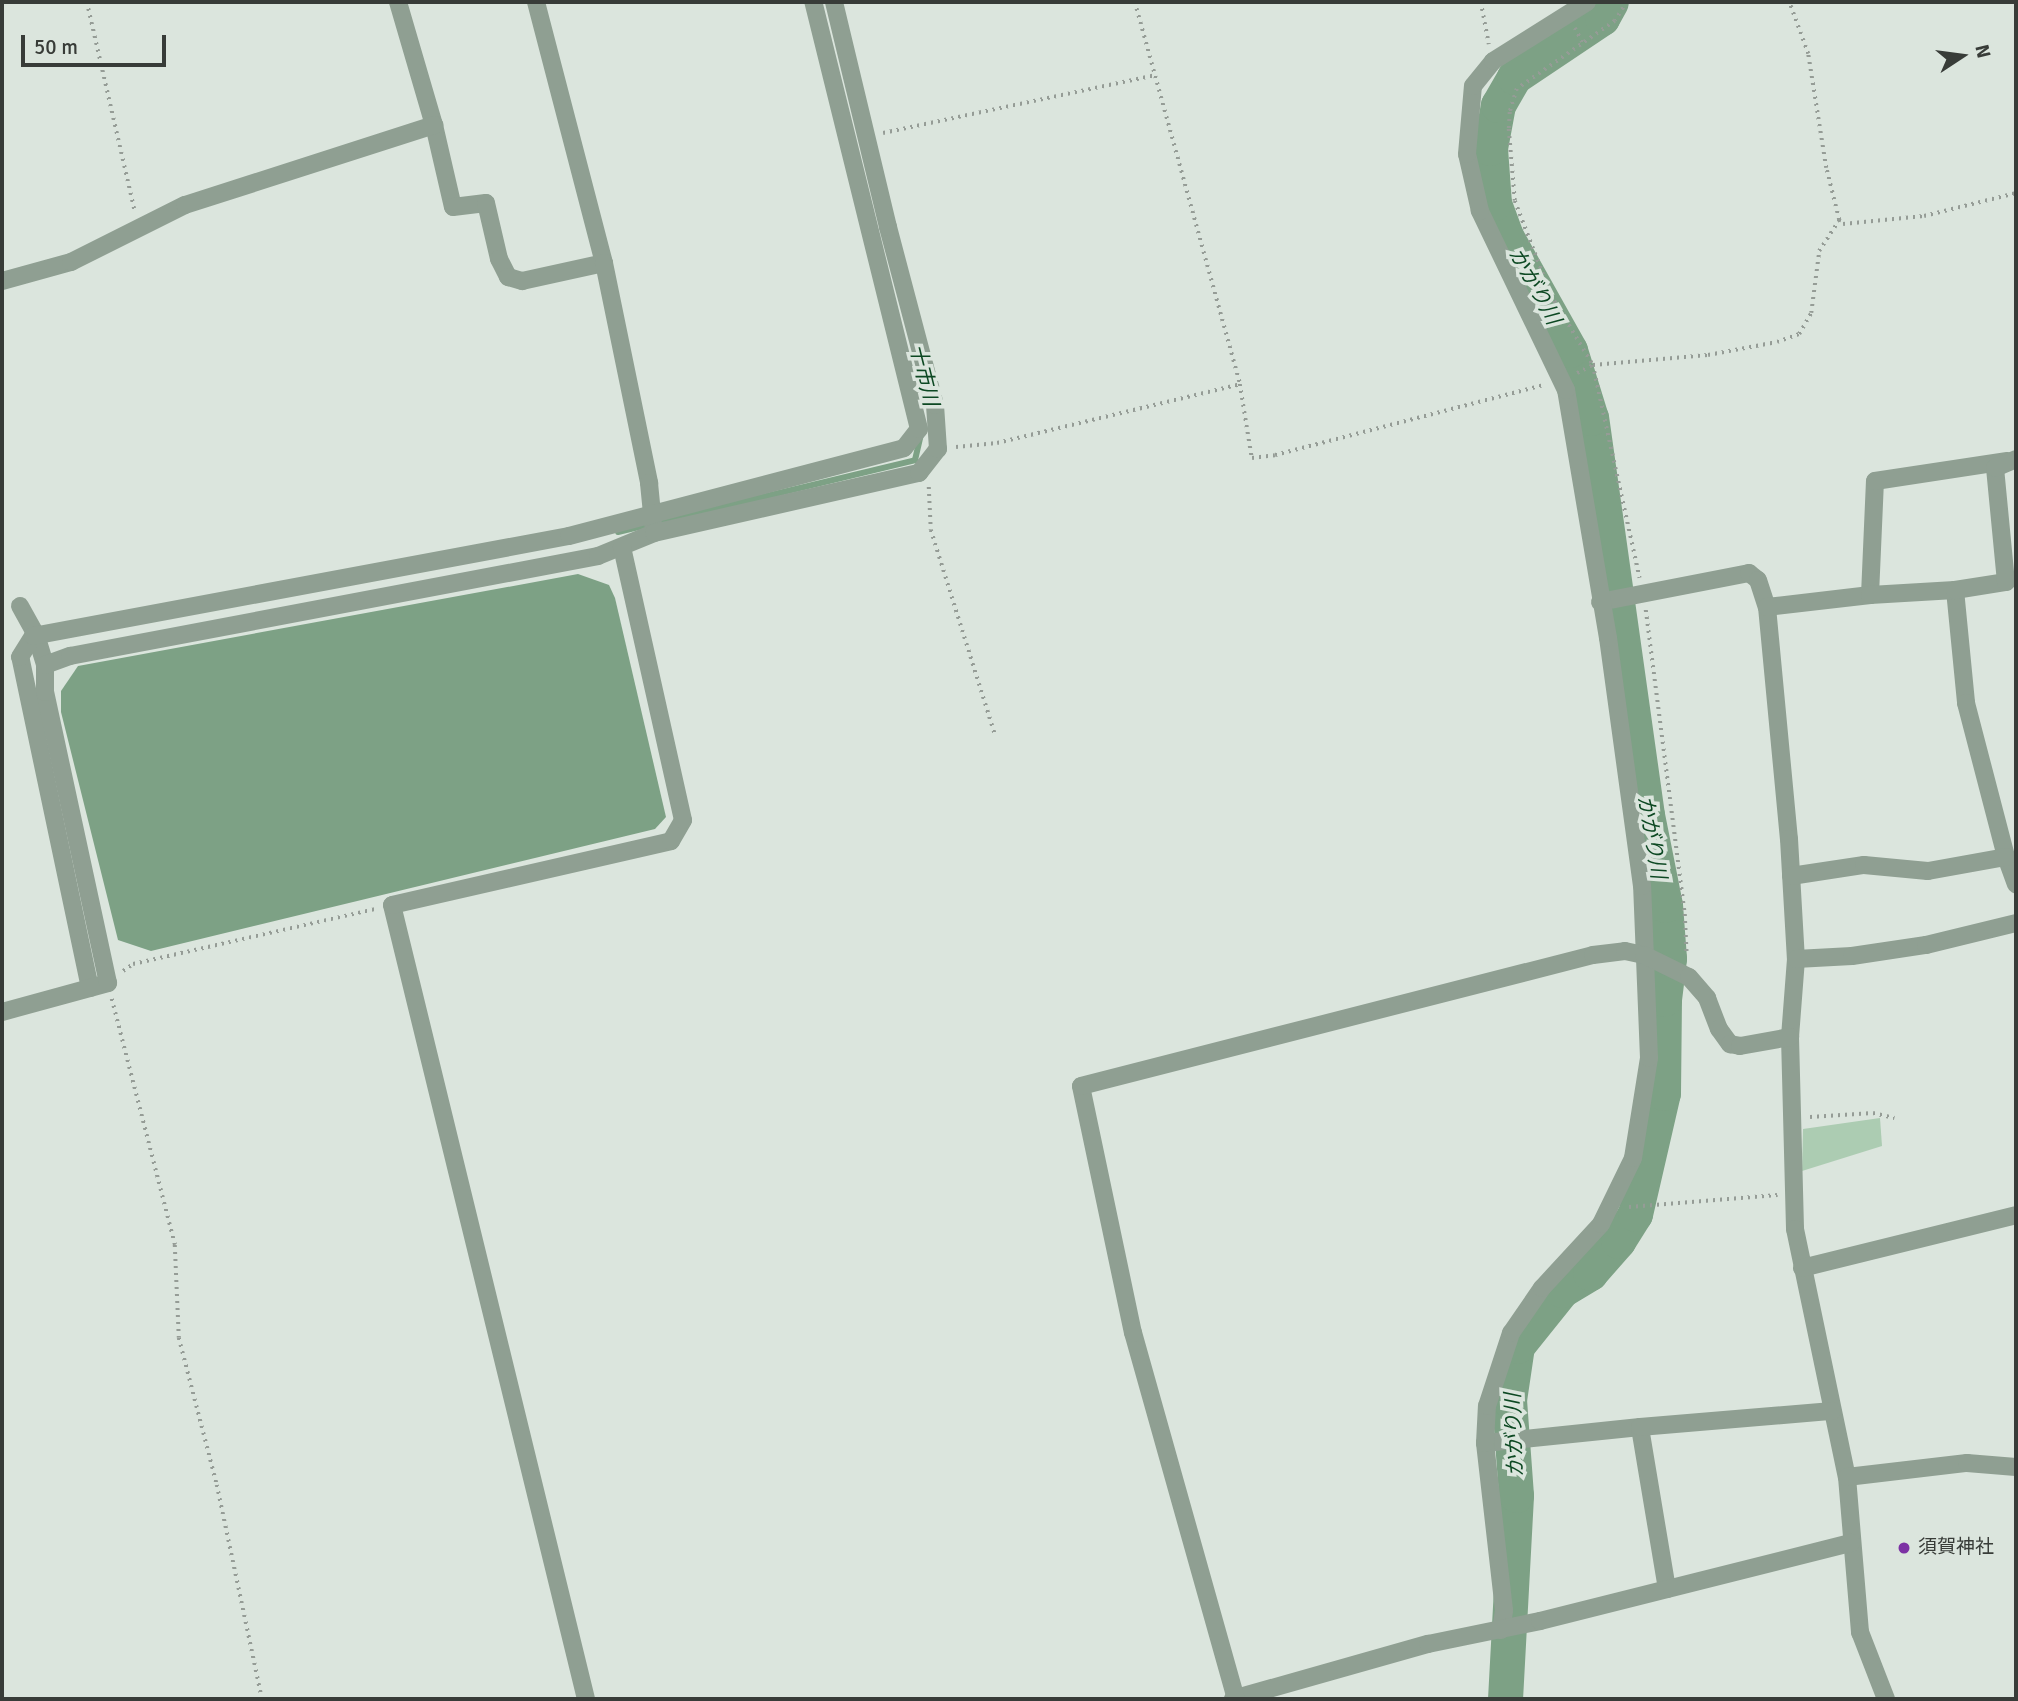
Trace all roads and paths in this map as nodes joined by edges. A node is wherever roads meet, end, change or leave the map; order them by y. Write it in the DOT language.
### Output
graph roads {
  1 [pos="87,2"];
  2 [pos="398,2"];
  3 [pos="536,2"];
  4 [pos="813,2"];
  5 [pos="834,2"];
  6 [pos="1135,2"];
  7 [pos="1481,2"];
  8 [pos="1587,2"];
  9 [pos="1627,2"];
  10 [pos="1788,2"];
  11 [pos="1493,61"];
  12 [pos="1155,75"];
  13 [pos="434,125"];
  14 [pos="866,137"];
  15 [pos="2016,193"];
  16 [pos="138,227"];
  17 [pos="604,263"];
  18 [pos="2,281"];
  19 [pos="934,455"];
  20 [pos="2013,460"];
  21 [pos="652,512"];
  22 [pos="654,533"];
  23 [pos="622,547"];
  24 [pos="2011,581"];
  25 [pos="1955,590"];
  26 [pos="1643,593"];
  27 [pos="1870,595"];
  28 [pos="1600,602"];
  29 [pos="20,606"];
  30 [pos="1767,607"];
  31 [pos="36,635"];
  32 [pos="45,665"];
  33 [pos="995,734"];
  34 [pos="2006,857"];
  35 [pos="1791,876"];
  36 [pos="2016,884"];
  37 [pos="392,905"];
  38 [pos="2016,922"];
  39 [pos="1644,955"];
  40 [pos="1796,958"];
  41 [pos="1689,977"];
  42 [pos="108,983"];
  43 [pos="90,988"];
  44 [pos="2,1012"];
  45 [pos="1790,1037"];
  46 [pos="1894,1118"];
  47 [pos="1794,1119"];
  48 [pos="1794,1194"];
  49 [pos="1646,1205"];
  50 [pos="2016,1215"];
  51 [pos="1802,1268"];
  52 [pos="1832,1411"];
  53 [pos="1640,1427"];
  54 [pos="1485,1443"];
  55 [pos="2016,1467"];
  56 [pos="1847,1477"];
  57 [pos="1851,1543"];
  58 [pos="1667,1589"];
  59 [pos="1501,1630"];
  60 [pos="262,1699"];
  61 [pos="586,1699"];
  62 [pos="1235,1699"];
  63 [pos="1886,1699"];
  1 -- 16 [label="path"];
  2 -- 13 [label="street"];
  3 -- 17 [label="street"];
  4 -- 21 [label="street"];
  5 -- 14 [label="street"];
  6 -- 12 [label="path"];
  7 -- 11 [label="path"];
  8 -- 11 [label="street"];
  9 -- 26 [label="path"];
  10 -- 15 [label="path"];
  11 -- 28 [label="street"];
  12 -- 14 [label="path"];
  12 -- 19 [label="path"];
  13 -- 16 [label="street"];
  13 -- 17 [label="street"];
  14 -- 19 [label="street"];
  16 -- 18 [label="street"];
  17 -- 21 [label="street"];
  19 -- 22 [label="street"];
  19 -- 33 [label="path"];
  20 -- 24 [label="street"];
  20 -- 27 [label="street"];
  21 -- 22 [label="street"];
  21 -- 31 [label="street"];
  22 -- 23 [label="street"];
  23 -- 32 [label="street"];
  23 -- 37 [label="street"];
  24 -- 25 [label="street"];
  25 -- 27 [label="street"];
  25 -- 34 [label="street"];
  26 -- 28 [label="street"];
  26 -- 30 [label="street"];
  26 -- 41 [label="path"];
  27 -- 30 [label="street"];
  28 -- 39 [label="street"];
  29 -- 31 [label="street"];
  30 -- 35 [label="street"];
  31 -- 32 [label="street"];
  31 -- 43 [label="street"];
  32 -- 42 [label="street"];
  34 -- 35 [label="street"];
  34 -- 36 [label="street"];
  35 -- 40 [label="street"];
  37 -- 42 [label="path"];
  37 -- 61 [label="street"];
  38 -- 40 [label="street"];
  39 -- 41 [label="street"];
  39 -- 54 [label="street"];
  39 -- 62 [label="street"];
  40 -- 45 [label="street"];
  41 -- 45 [label="street"];
  42 -- 43 [label="street"];
  42 -- 60 [label="path"];
  43 -- 44 [label="street"];
  45 -- 47 [label="street"];
  46 -- 47 [label="path"];
  47 -- 48 [label="street"];
  48 -- 49 [label="path"];
  48 -- 51 [label="street"];
  50 -- 51 [label="street"];
  51 -- 52 [label="street"];
  52 -- 53 [label="street"];
  52 -- 56 [label="street"];
  53 -- 54 [label="street"];
  53 -- 58 [label="street"];
  54 -- 59 [label="street"];
  55 -- 56 [label="street"];
  56 -- 57 [label="street"];
  57 -- 58 [label="street"];
  57 -- 63 [label="street"];
  58 -- 59 [label="street"];
  59 -- 62 [label="street"];
}
